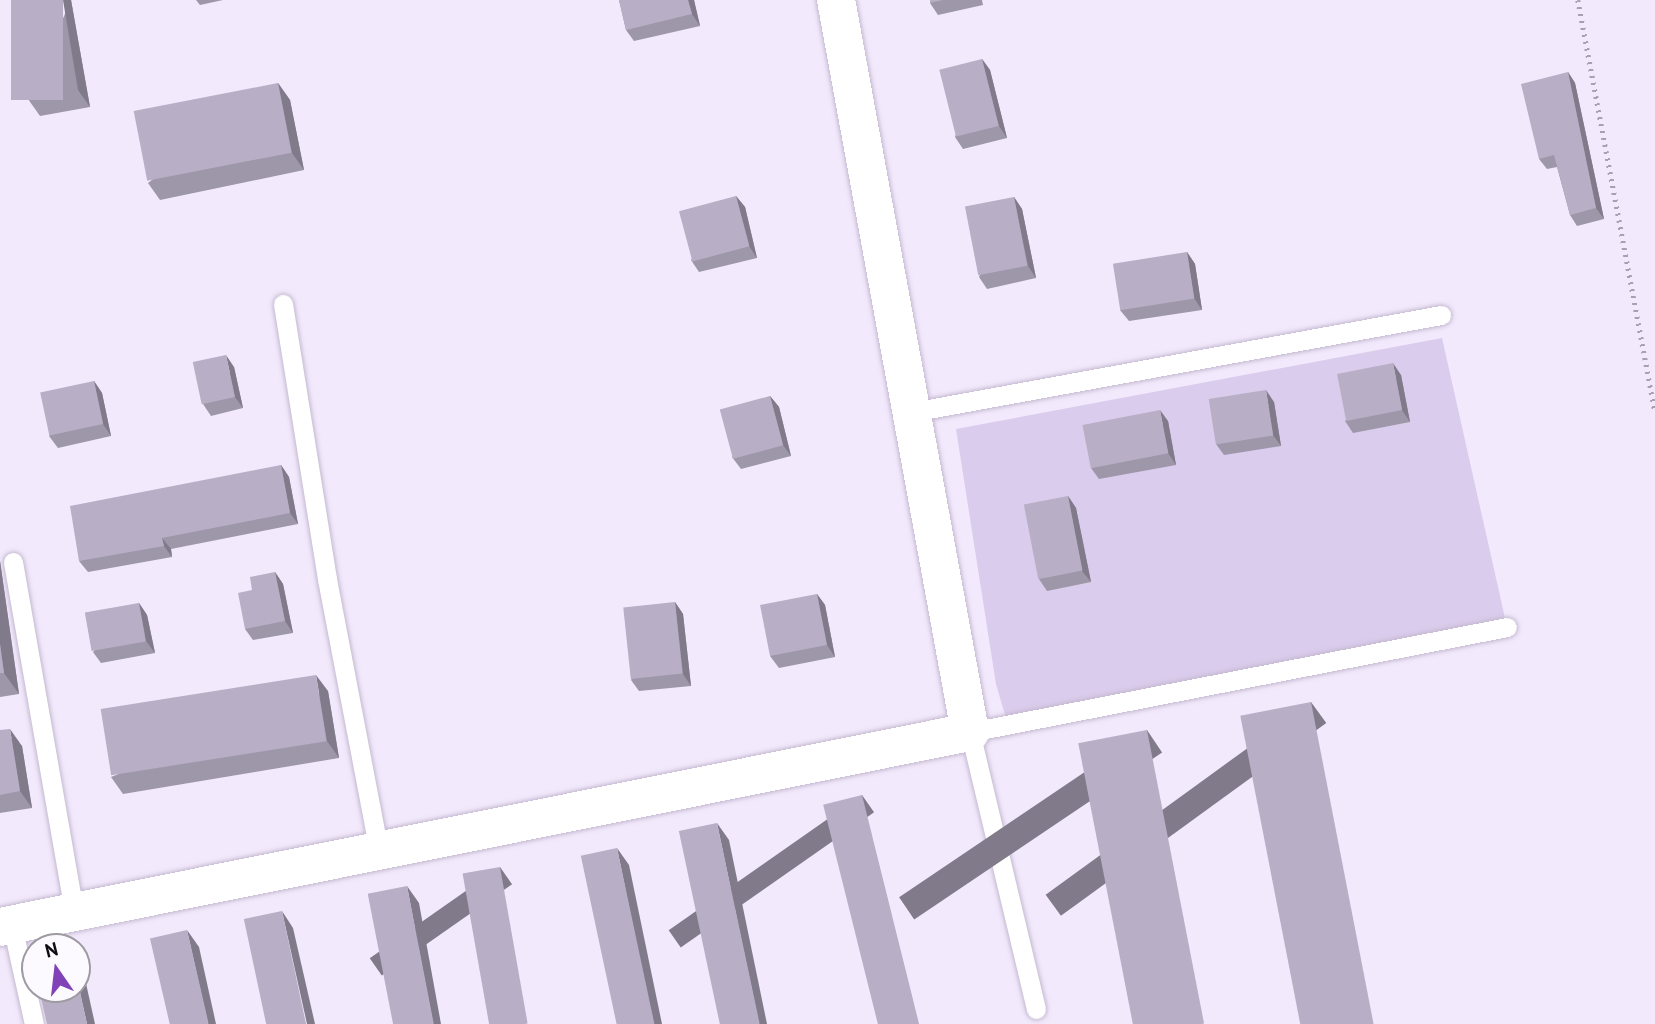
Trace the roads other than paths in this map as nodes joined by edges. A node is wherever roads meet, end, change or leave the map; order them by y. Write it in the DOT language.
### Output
graph roads {
  1 [pos="836,0"];
  2 [pos="283,304"];
  3 [pos="1441,315"];
  4 [pos="912,412"];
  5 [pos="13,562"];
  6 [pos="1507,628"];
  7 [pos="970,732"];
  8 [pos="380,851"];
  9 [pos="74,913"];
  10 [pos="6,926"];
  11 [pos="1036,1009"];
  12 [pos="34,1024"];
  1 -- 4 [label="street"];
  2 -- 8 [label="lane"];
  3 -- 4 [label="lane"];
  4 -- 7 [label="street"];
  5 -- 9 [label="lane"];
  6 -- 7 [label="lane"];
  7 -- 8 [label="street"];
  7 -- 11 [label="lane"];
  8 -- 9 [label="street"];
  9 -- 10 [label="street"];
  10 -- 12 [label="lane"];
}
